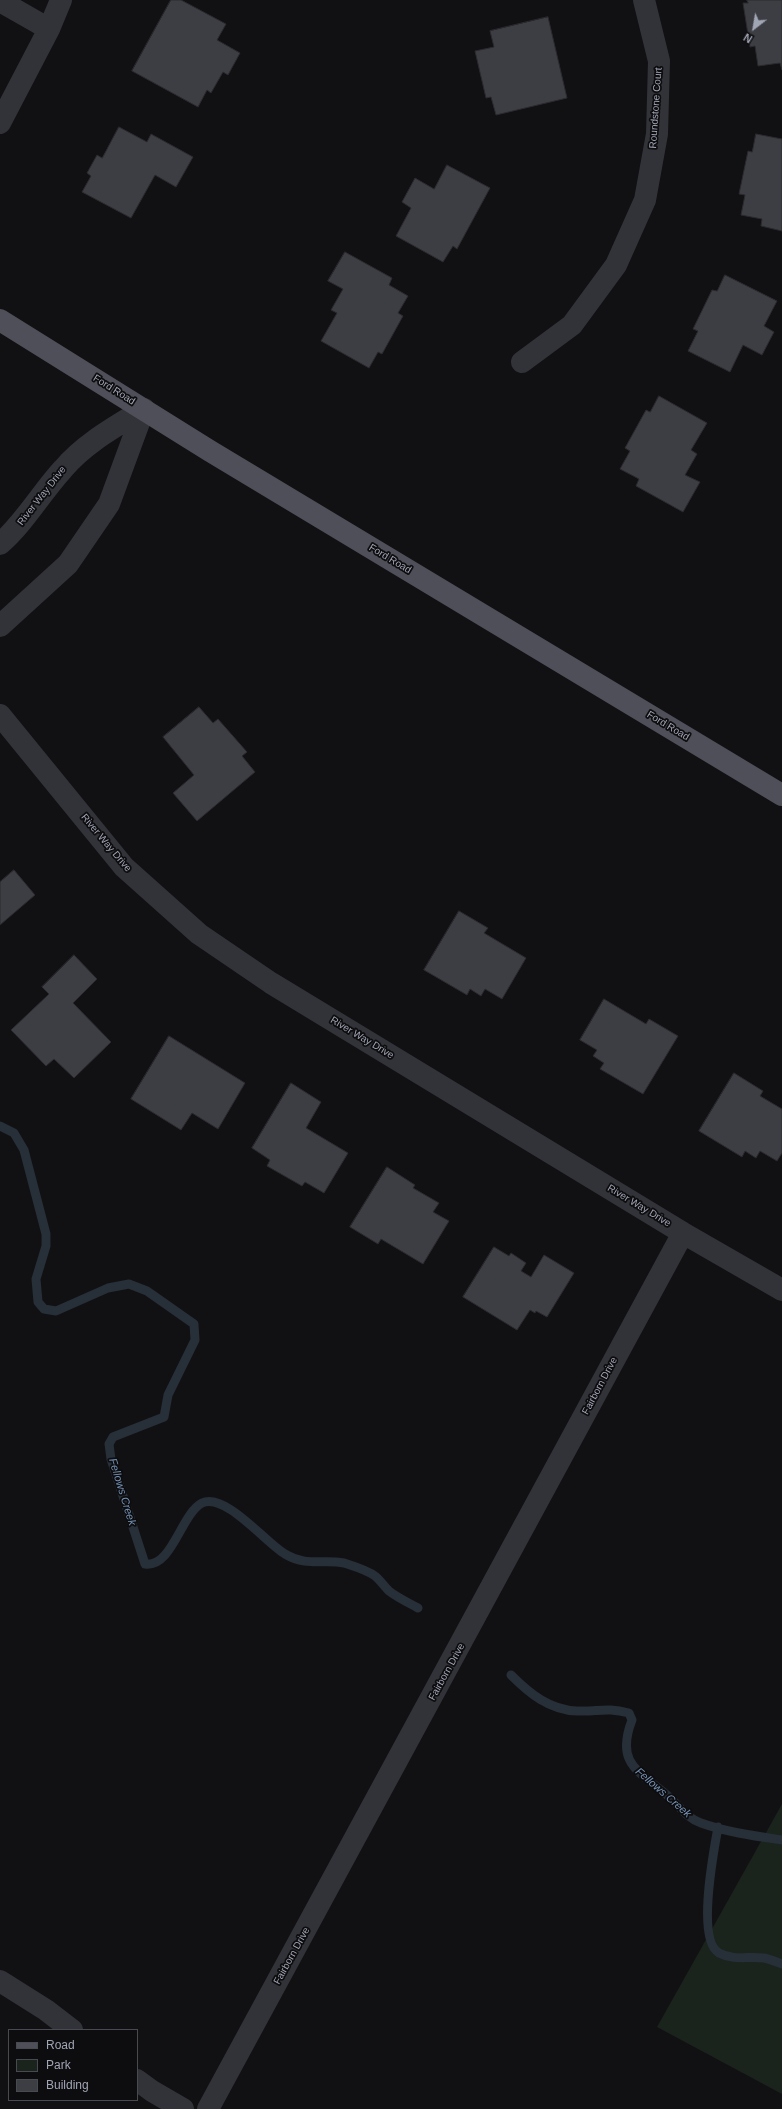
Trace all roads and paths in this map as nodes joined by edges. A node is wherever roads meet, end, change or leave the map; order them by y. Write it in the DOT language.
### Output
graph roads {
  1 [pos="61,0"];
  2 [pos="644,0"];
  3 [pos="0,1"];
  4 [pos="49,29"];
  5 [pos="0,123"];
  6 [pos="0,320"];
  7 [pos="522,362"];
  8 [pos="144,409"];
  9 [pos="0,544"];
  10 [pos="0,626"];
  11 [pos="0,715"];
  12 [pos="782,795"];
  13 [pos="683,1233"];
  14 [pos="782,1290"];
  15 [pos="0,1981"];
  16 [pos="71,2029"];
  17 [pos="138,2081"];
  18 [pos="183,2109"];
  19 [pos="208,2109"];
  1 -- 4 [label="street"];
  2 -- 7 [label="street, Roundstone Court"];
  3 -- 4 [label="street"];
  4 -- 5 [label="street"];
  6 -- 8 [label="main road, Ford Road"];
  8 -- 9 [label="street, River Way Drive"];
  8 -- 10 [label="street"];
  8 -- 12 [label="main road, Ford Road"];
  11 -- 13 [label="street, River Way Drive"];
  13 -- 14 [label="street, River Way Drive"];
  13 -- 19 [label="street, Fairborn Drive"];
  15 -- 16 [label="street"];
  17 -- 18 [label="street"];
}
